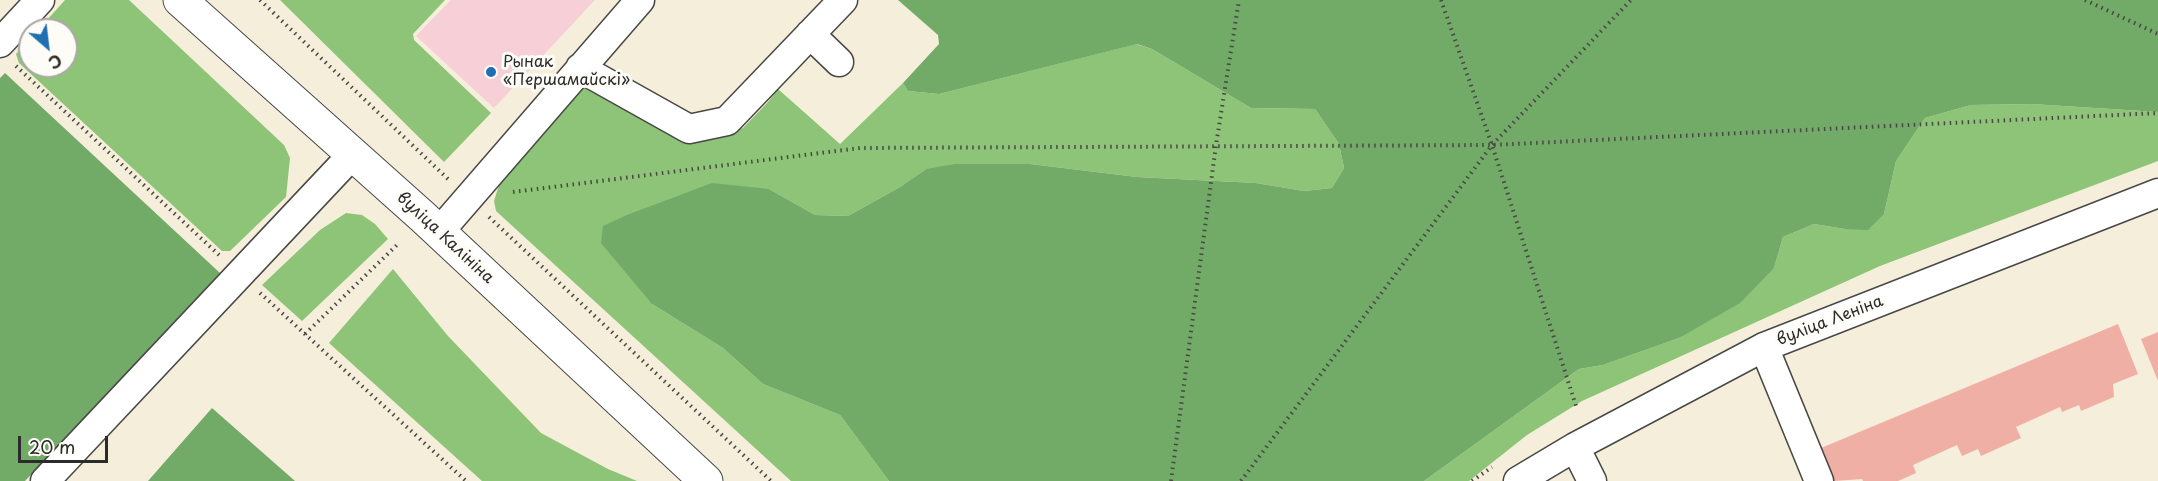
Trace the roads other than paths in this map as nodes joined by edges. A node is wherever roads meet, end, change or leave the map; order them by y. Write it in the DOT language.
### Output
graph roads {
  1 [pos="40,0"];
  2 [pos="180,0"];
  3 [pos="640,0"];
  4 [pos="843,0"];
  5 [pos="4,30"];
  6 [pos="810,34"];
  7 [pos="839,62"];
  8 [pos="580,68"];
  9 [pos="353,154"];
  10 [pos="2158,193"];
  11 [pos="439,232"];
  12 [pos="1764,347"];
  13 [pos="1575,447"];
  14 [pos="45,481"];
  15 [pos="706,481"];
  16 [pos="1518,481"];
  17 [pos="1592,481"];
  18 [pos="1819,481"];
  1 -- 5 [label="street"];
  2 -- 9 [label="main road, вуліца Калініна"];
  3 -- 8 [label="street"];
  4 -- 6 [label="street"];
  6 -- 7 [label="street"];
  6 -- 8 [label="street"];
  8 -- 11 [label="street"];
  9 -- 11 [label="main road, вуліца Калініна"];
  9 -- 14 [label="street"];
  10 -- 12 [label="street, вуліца Леніна"];
  11 -- 15 [label="main road, вуліца Калініна"];
  12 -- 13 [label="street, вуліца Леніна"];
  12 -- 18 [label="street"];
  13 -- 16 [label="street, вуліца Леніна"];
  13 -- 17 [label="street"];
}
